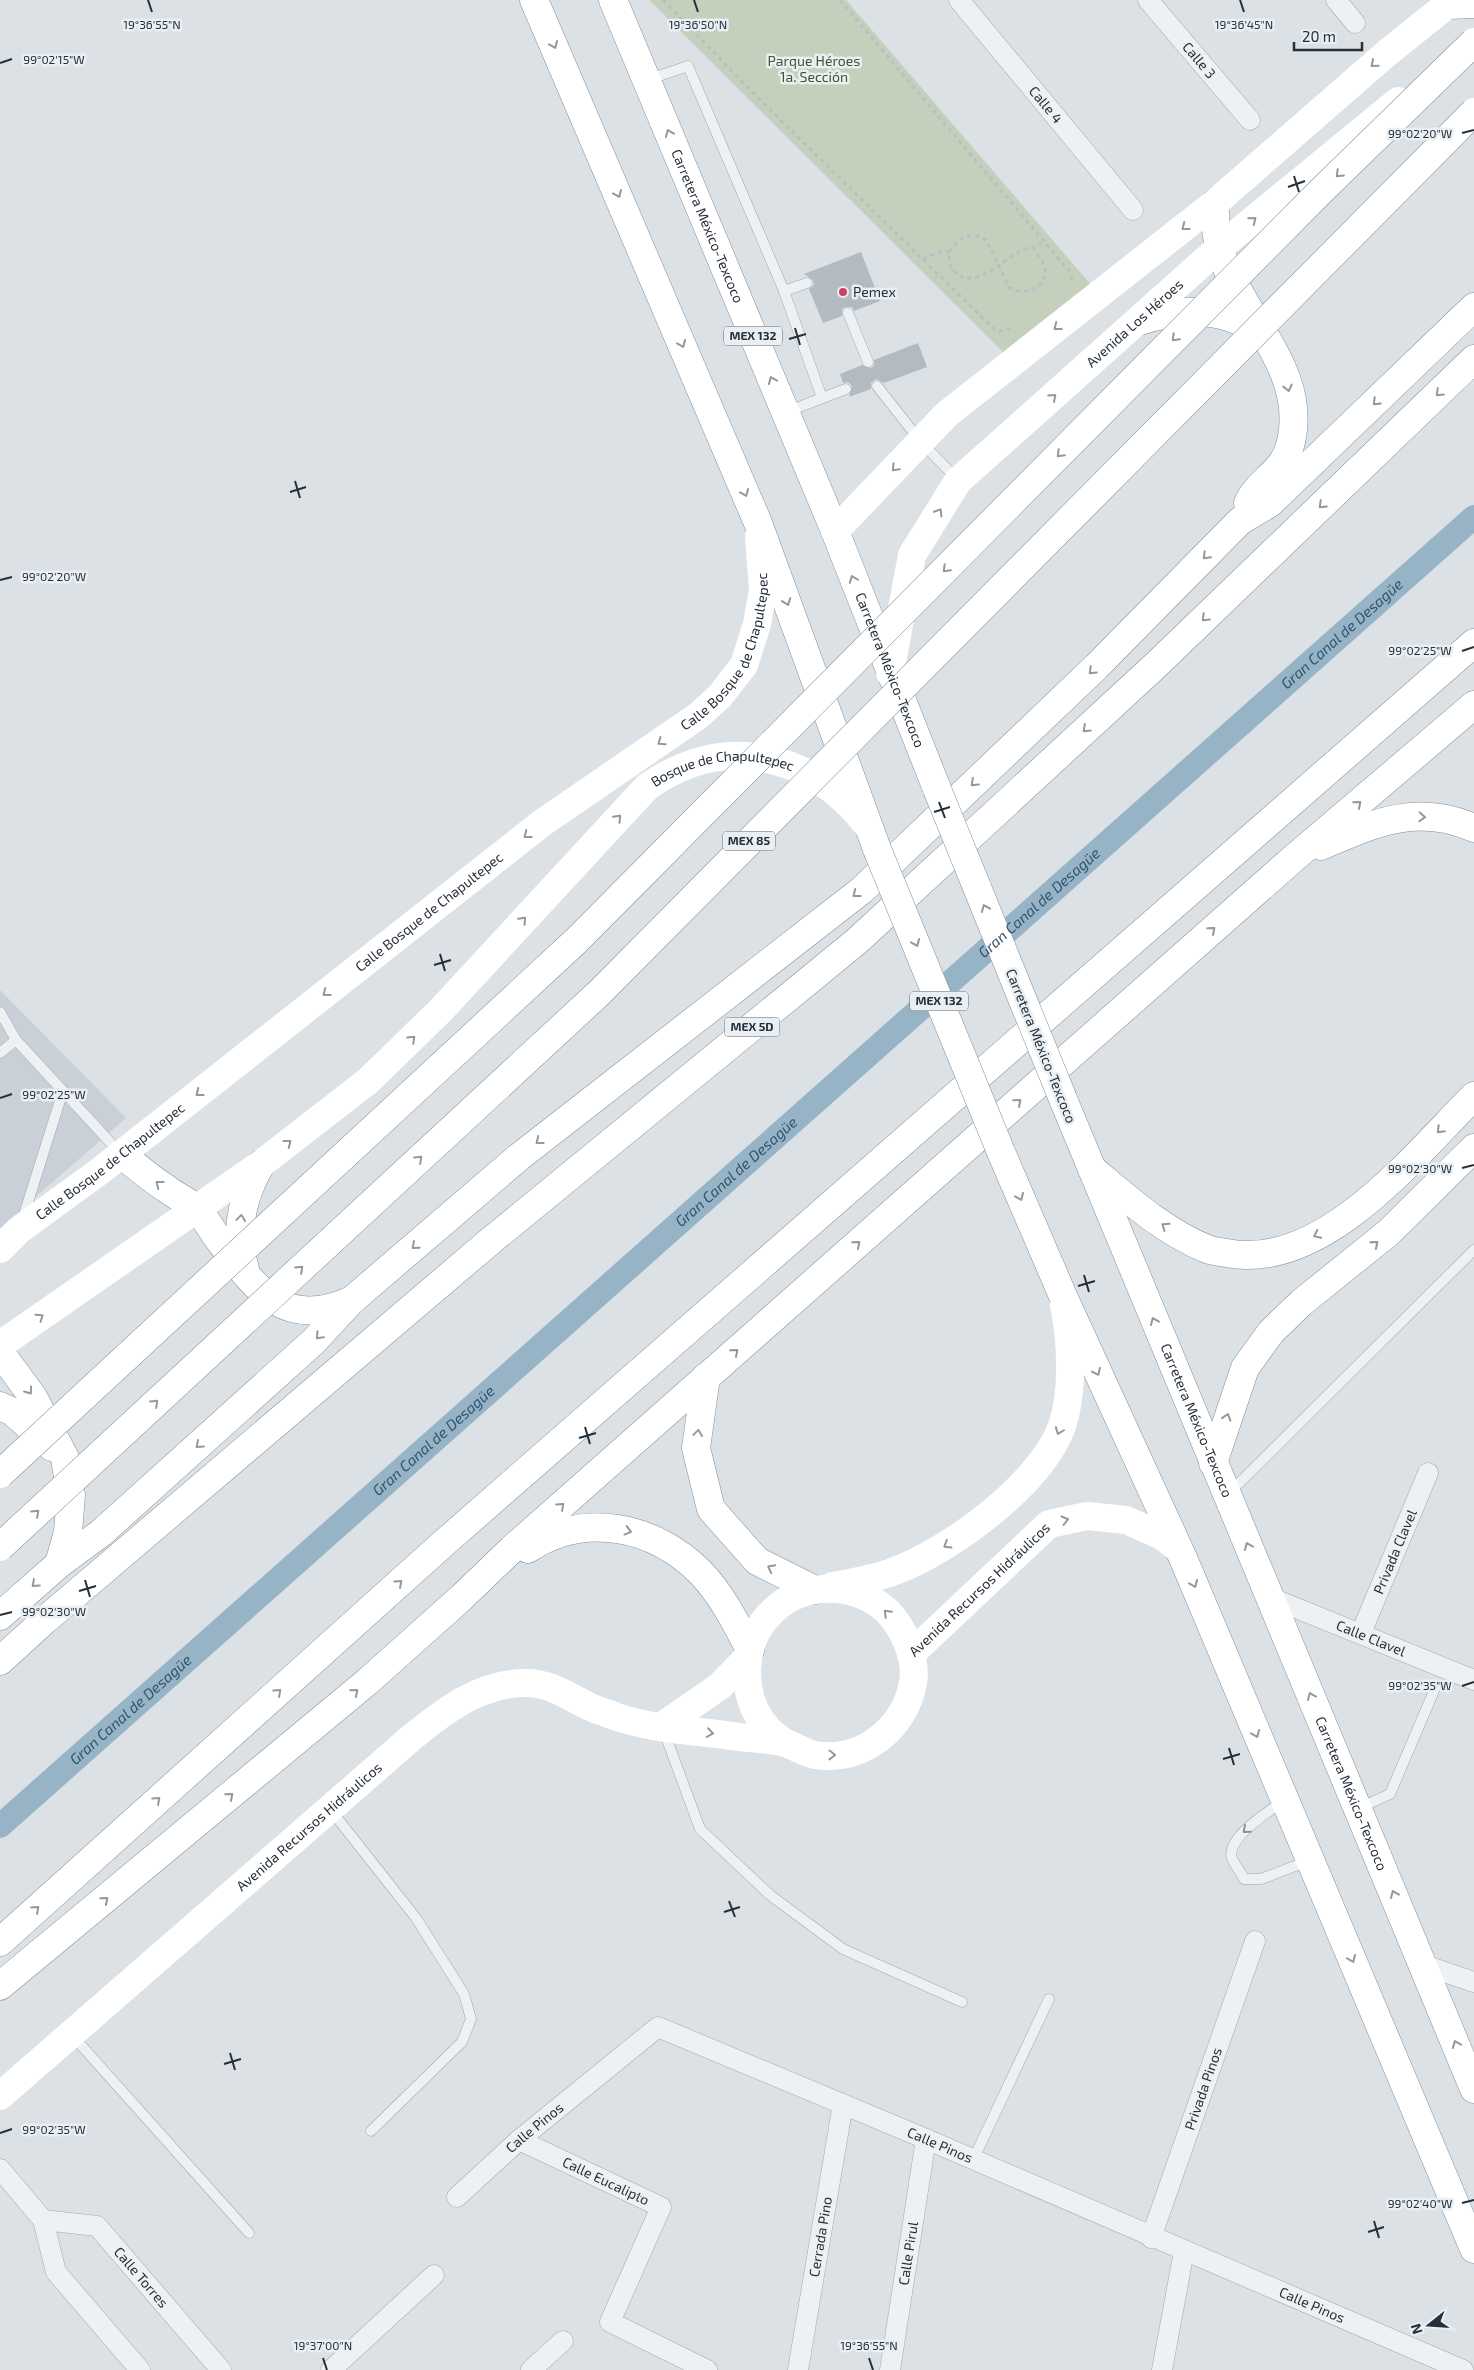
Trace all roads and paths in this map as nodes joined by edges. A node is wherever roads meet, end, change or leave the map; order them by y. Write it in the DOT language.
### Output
graph roads {
  1 [pos="534,0"];
  2 [pos="614,0"];
  3 [pos="663,0"];
  4 [pos="840,0"];
  5 [pos="959,0"];
  6 [pos="1148,0"];
  7 [pos="1336,0"];
  8 [pos="1450,2"];
  9 [pos="1474,4"];
  10 [pos="1355,23"];
  11 [pos="1474,40"];
  12 [pos="647,80"];
  13 [pos="1474,112"];
  14 [pos="1250,120"];
  15 [pos="1215,203"];
  16 [pos="1133,210"];
  17 [pos="1044,241"];
  18 [pos="1219,248"];
  19 [pos="1034,249"];
  20 [pos="950,252"];
  21 [pos="923,259"];
  22 [pos="998,264"];
  23 [pos="807,283"];
  24 [pos="1071,288"];
  25 [pos="784,292"];
  26 [pos="1474,307"];
  27 [pos="848,313"];
  28 [pos="1140,321"];
  29 [pos="1018,324"];
  30 [pos="1270,343"];
  31 [pos="1474,359"];
  32 [pos="868,362"];
  33 [pos="877,386"];
  34 [pos="846,388"];
  35 [pos="822,398"];
  36 [pos="785,412"];
  37 [pos="921,442"];
  38 [pos="958,481"];
  39 [pos="1240,521"];
  40 [pos="758,523"];
  41 [pos="834,531"];
  42 [pos="1474,643"];
  43 [pos="890,673"];
  44 [pos="1474,705"];
  45 [pos="1474,828"];
  46 [pos="873,838"];
  47 [pos="1294,858"];
  48 [pos="0,1012"];
  49 [pos="16,1040"];
  50 [pos="0,1053"];
  51 [pos="63,1090"];
  52 [pos="1474,1096"];
  53 [pos="1474,1148"];
  54 [pos="121,1154"];
  55 [pos="261,1164"];
  56 [pos="1090,1166"];
  57 [pos="196,1209"];
  58 [pos="10,1240"];
  59 [pos="1474,1250"];
  60 [pos="250,1282"];
  61 [pos="1063,1296"];
  62 [pos="352,1300"];
  63 [pos="0,1345"];
  64 [pos="0,1352"];
  65 [pos="706,1377"];
  66 [pos="0,1406"];
  67 [pos="65,1458"];
  68 [pos="1213,1463"];
  69 [pos="1428,1472"];
  70 [pos="0,1474"];
  71 [pos="1227,1495"];
  72 [pos="0,1546"];
  73 [pos="1178,1548"];
  74 [pos="58,1564"];
  75 [pos="818,1589"];
  76 [pos="1269,1597"];
  77 [pos="461,1598"];
  78 [pos="0,1616"];
  79 [pos="1361,1633"];
  80 [pos="749,1654"];
  81 [pos="911,1654"];
  82 [pos="0,1661"];
  83 [pos="1474,1680"];
  84 [pos="1436,1686"];
  85 [pos="662,1726"];
  86 [pos="785,1743"];
  87 [pos="1284,1800"];
  88 [pos="330,1808"];
  89 [pos="1359,1809"];
  90 [pos="1310,1860"];
  91 [pos="1255,1941"];
  92 [pos="0,1942"];
  93 [pos="1424,1965"];
  94 [pos="1474,1982"];
  95 [pos="0,1986"];
  96 [pos="1049,1999"];
  97 [pos="962,2002"];
  98 [pos="71,2033"];
  99 [pos="1474,2089"];
  100 [pos="1410,2095"];
  101 [pos="0,2096"];
  102 [pos="843,2104"];
  103 [pos="371,2131"];
  104 [pos="926,2139"];
  105 [pos="520,2140"];
  106 [pos="973,2160"];
  107 [pos="0,2169"];
  108 [pos="458,2197"];
  109 [pos="1474,2203"];
  110 [pos="43,2220"];
  111 [pos="249,2233"];
  112 [pos="1151,2238"];
  113 [pos="1474,2249"];
  114 [pos="1188,2253"];
  115 [pos="434,2275"];
  116 [pos="564,2341"];
  117 [pos="140,2370"];
  118 [pos="220,2370"];
  119 [pos="331,2370"];
  120 [pos="531,2370"];
  121 [pos="707,2370"];
  122 [pos="798,2370"];
  123 [pos="890,2370"];
  124 [pos="1162,2370"];
  125 [pos="1169,2370"];
  126 [pos="1463,2370"];
  1 -- 40 [label="main road, MEX 132, one-way"];
  2 -- 12 [label="main road, Carretera México-Texcoco / MEX 132"];
  3 -- 21 [label="path"];
  4 -- 17 [label="path"];
  5 -- 16 [label="street, Calle 4"];
  6 -- 14 [label="street, Calle 3"];
  7 -- 10 [label="street"];
  8 -- 9 [label="main road"];
  8 -- 15 [label="main road, one-way"];
  18 -- 11 [label="main road, Avenida Los Héroes, one-way"];
  11 -- 70 [label="main road, one-way, bridge"];
  12 -- 25 [label="lane"];
  36 -- 12 [label="main road, Carretera México-Texcoco / MEX 132, one-way"];
  72 -- 13 [label="main road, MEX 85, one-way, bridge"];
  15 -- 18 [label="main road"];
  15 -- 37 [label="main road, one-way"];
  17 -- 19 [label="path"];
  17 -- 24 [label="path"];
  18 -- 28 [label="main road, Avenida Los Héroes"];
  18 -- 30 [label="main road"];
  19 -- 22 [label="path"];
  19 -- 22 [label="path"];
  20 -- 21 [label="path"];
  20 -- 22 [label="path"];
  20 -- 22 [label="path"];
  21 -- 29 [label="path"];
  23 -- 25 [label="lane"];
  25 -- 35 [label="lane"];
  26 -- 39 [label="main road, one-way"];
  27 -- 32 [label="lane"];
  28 -- 30 [label="main road"];
  38 -- 28 [label="main road, Avenida Los Héroes, one-way"];
  30 -- 39 [label="main road, one-way"];
  31 -- 82 [label="main road, MEX 5D, one-way"];
  33 -- 37 [label="lane"];
  34 -- 35 [label="lane"];
  35 -- 36 [label="lane"];
  36 -- 41 [label="main road, Carretera México-Texcoco / MEX 132"];
  37 -- 38 [label="lane"];
  37 -- 41 [label="main road, one-way"];
  43 -- 38 [label="main road, Avenida Los Héroes, one-way"];
  39 -- 62 [label="main road, one-way"];
  40 -- 46 [label="main road, MEX 132, one-way"];
  40 -- 54 [label="main road, Calle Bosque de Chapultepec, one-way"];
  43 -- 41 [label="main road, Carretera México-Texcoco / MEX 132, one-way"];
  92 -- 42 [label="main road, one-way"];
  56 -- 43 [label="main road, Carretera México-Texcoco / MEX 132, one-way, bridge"];
  47 -- 44 [label="main road, one-way"];
  47 -- 45 [label="main road, one-way"];
  55 -- 46 [label="main road, Bosque de Chapultepec, one-way"];
  46 -- 61 [label="main road, MEX 132, one-way, bridge"];
  65 -- 47 [label="main road, one-way"];
  48 -- 49 [label="lane"];
  49 -- 50 [label="lane"];
  49 -- 51 [label="lane"];
  51 -- 54 [label="lane"];
  51 -- 58 [label="lane"];
  52 -- 56 [label="main road, one-way"];
  68 -- 53 [label="main road, one-way"];
  57 -- 54 [label="main road, one-way"];
  54 -- 58 [label="main road, Calle Bosque de Chapultepec"];
  55 -- 57 [label="main road"];
  60 -- 55 [label="main road, one-way"];
  68 -- 56 [label="main road, Carretera México-Texcoco, one-way"];
  57 -- 60 [label="main road"];
  63 -- 57 [label="main road, one-way"];
  59 -- 71 [label="lane"];
  60 -- 62 [label="main road"];
  61 -- 73 [label="main road, one-way"];
  61 -- 75 [label="main road, one-way"];
  62 -- 74 [label="main road, one-way"];
  64 -- 67 [label="main road, one-way"];
  75 -- 65 [label="main road, one-way"];
  77 -- 65 [label="main road, one-way"];
  66 -- 67 [label="main road"];
  67 -- 74 [label="main road"];
  68 -- 71 [label="main road, Carretera México-Texcoco"];
  69 -- 79 [label="street, Privada Clavel"];
  76 -- 71 [label="main road, Carretera México-Texcoco, one-way"];
  81 -- 73 [label="main road, Avenida Recursos Hidráulicos, one-way"];
  73 -- 87 [label="main road, one-way"];
  74 -- 78 [label="main road, one-way"];
  75 -- 80 [label="main road"];
  81 -- 75 [label="main road, one-way"];
  76 -- 79 [label="street, Calle Clavel"];
  89 -- 76 [label="main road, Carretera México-Texcoco, one-way"];
  77 -- 80 [label="main road, one-way"];
  95 -- 77 [label="main road, one-way"];
  79 -- 83 [label="street, Calle Clavel"];
  80 -- 85 [label="main road"];
  80 -- 86 [label="main road"];
  86 -- 81 [label="main road, Avenida Recursos Hidráulicos, one-way"];
  84 -- 89 [label="lane"];
  85 -- 86 [label="main road, Avenida Recursos Hidráulicos, one-way"];
  85 -- 88 [label="main road, Avenida Recursos Hidráulicos"];
  85 -- 97 [label="lane"];
  87 -- 90 [label="main road"];
  87 -- 90 [label="lane, one-way"];
  88 -- 98 [label="main road, Avenida Recursos Hidráulicos"];
  88 -- 103 [label="lane"];
  93 -- 89 [label="main road, Carretera México-Texcoco, one-way"];
  90 -- 100 [label="main road, one-way"];
  91 -- 112 [label="street, Privada Pinos"];
  93 -- 94 [label="street"];
  99 -- 93 [label="main road, Carretera México-Texcoco, one-way"];
  96 -- 106 [label="lane"];
  98 -- 101 [label="main road, Avenida Recursos Hidráulicos"];
  98 -- 111 [label="lane"];
  100 -- 109 [label="main road"];
  100 -- 113 [label="main road"];
  102 -- 104 [label="street, Calle Pinos"];
  102 -- 105 [label="street, Calle Pinos"];
  102 -- 122 [label="street, Cerrada Pino"];
  104 -- 106 [label="street, Calle Pinos"];
  104 -- 123 [label="street, Calle Pirul"];
  105 -- 108 [label="street, Calle Pinos"];
  105 -- 121 [label="street, Calle Eucalipto"];
  106 -- 112 [label="street, Calle Pinos"];
  107 -- 110 [label="street"];
  110 -- 117 [label="street"];
  110 -- 118 [label="street, Calle Torres"];
  112 -- 114 [label="street, Calle Pinos"];
  114 -- 124 [label="street"];
  114 -- 125 [label="street"];
  114 -- 126 [label="street, Calle Pinos"];
  115 -- 119 [label="street"];
  116 -- 120 [label="street"];
}
